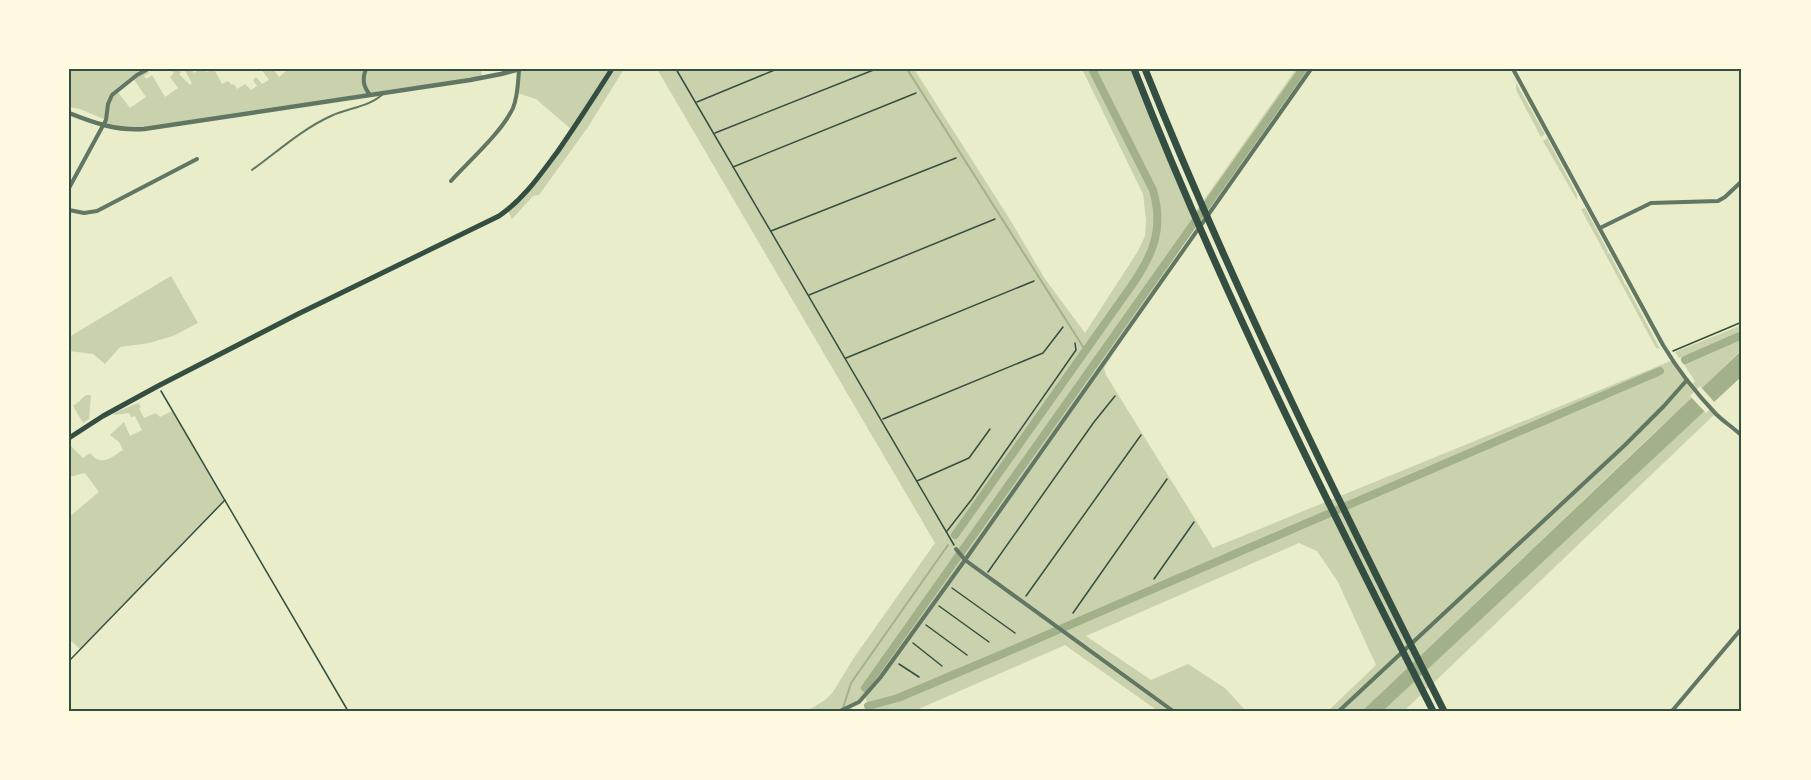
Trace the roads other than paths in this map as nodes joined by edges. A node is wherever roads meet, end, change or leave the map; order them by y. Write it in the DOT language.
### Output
graph roads {
  1 [pos="148,69"];
  2 [pos="366,69"];
  3 [pos="520,69"];
  4 [pos="612,69"];
  5 [pos="1134,69"];
  6 [pos="1145,69"];
  7 [pos="1311,69"];
  8 [pos="1513,69"];
  9 [pos="385,92"];
  10 [pos="370,95"];
  11 [pos="69,113"];
  12 [pos="103,126"];
  13 [pos="197,159"];
  14 [pos="252,170"];
  15 [pos="451,181"];
  16 [pos="1742,181"];
  17 [pos="69,188"];
  18 [pos="69,210"];
  19 [pos="1600,228"];
  20 [pos="1687,380"];
  21 [pos="1742,436"];
  22 [pos="69,438"];
  23 [pos="956,549"];
  24 [pos="965,560"];
  25 [pos="1742,628"];
  26 [pos="840,711"];
  27 [pos="1173,711"];
  28 [pos="1339,711"];
  29 [pos="1433,711"];
  30 [pos="1444,711"];
  31 [pos="1672,711"];
  1 -- 12 [label="street"];
  2 -- 10 [label="street"];
  3 -- 9 [label="street"];
  3 -- 15 [label="street"];
  4 -- 22 [label="main road"];
  5 -- 29 [label="highway"];
  6 -- 30 [label="highway"];
  7 -- 24 [label="street"];
  8 -- 19 [label="street"];
  9 -- 10 [label="street"];
  9 -- 14 [label="lane"];
  10 -- 12 [label="street"];
  11 -- 12 [label="street"];
  12 -- 17 [label="street"];
  13 -- 18 [label="street"];
  16 -- 19 [label="street"];
  19 -- 20 [label="street"];
  20 -- 21 [label="street"];
  20 -- 28 [label="street"];
  23 -- 24 [label="street"];
  24 -- 26 [label="street"];
  24 -- 27 [label="street"];
  25 -- 31 [label="street"];
}
